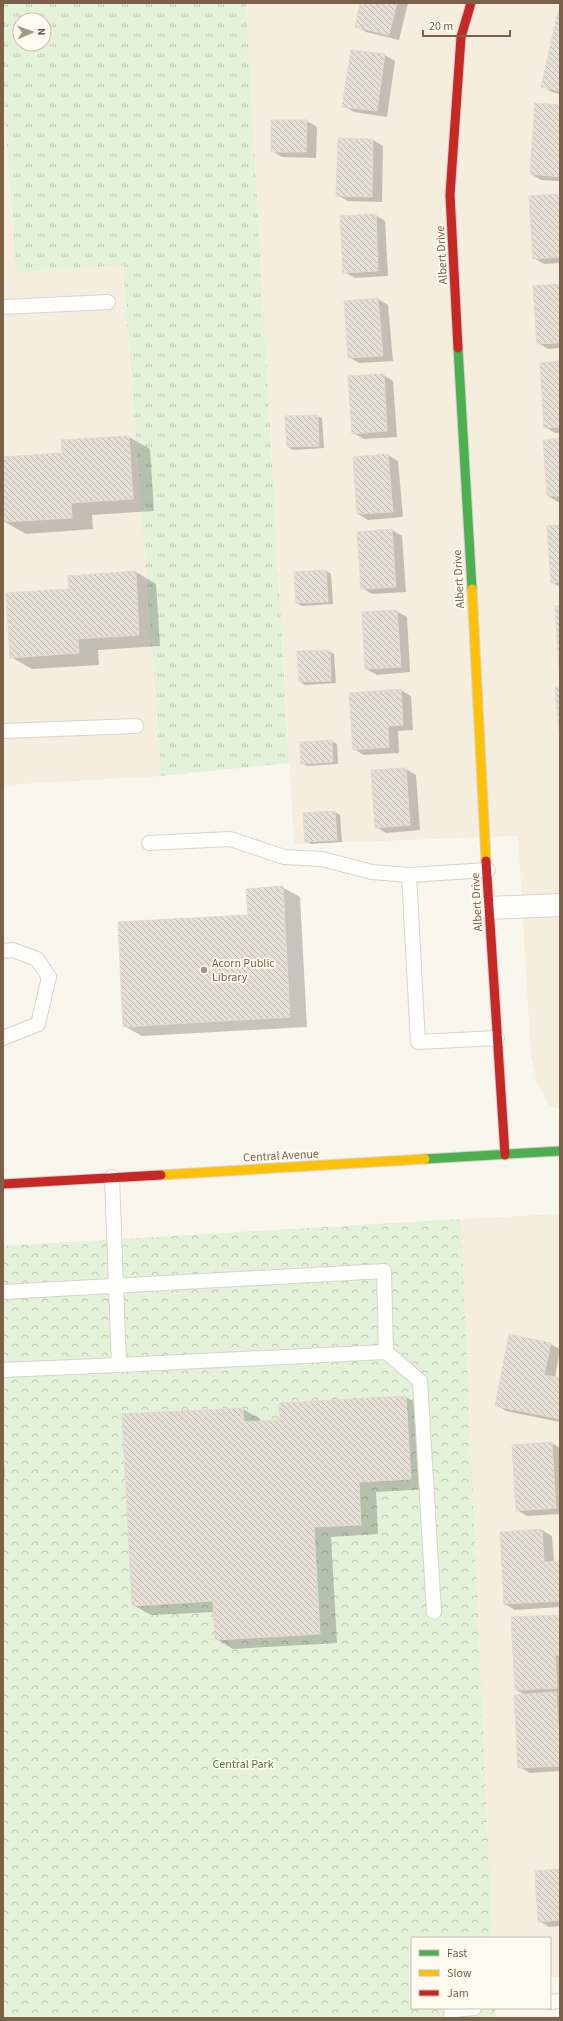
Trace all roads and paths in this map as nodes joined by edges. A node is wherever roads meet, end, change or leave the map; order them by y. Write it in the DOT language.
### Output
graph roads {
  1 [pos="471,3"];
  2 [pos="108,302"];
  3 [pos="3,307"];
  4 [pos="136,726"];
  5 [pos="3,731"];
  6 [pos="149,843"];
  7 [pos="488,870"];
  8 [pos="409,875"];
  9 [pos="560,905"];
  10 [pos="489,908"];
  11 [pos="3,951"];
  12 [pos="3,1038"];
  13 [pos="497,1038"];
  14 [pos="560,1151"];
  15 [pos="505,1155"];
  16 [pos="112,1178"];
  17 [pos="3,1184"];
  18 [pos="116,1286"];
  19 [pos="3,1292"];
  20 [pos="386,1352"];
  21 [pos="119,1365"];
  22 [pos="3,1370"];
  23 [pos="434,1612"];
  24 [pos="463,2009"];
  25 [pos="451,2018"];
  1 -- 7 [label="street, Albert Drive"];
  2 -- 3 [label="lane"];
  4 -- 5 [label="lane"];
  6 -- 8 [label="lane"];
  7 -- 8 [label="lane"];
  7 -- 10 [label="street, Albert Drive"];
  8 -- 13 [label="lane"];
  9 -- 10 [label="street"];
  10 -- 13 [label="street, Albert Drive"];
  11 -- 12 [label="lane"];
  13 -- 15 [label="street, Albert Drive"];
  14 -- 15 [label="street, Central Avenue"];
  15 -- 16 [label="street, Central Avenue"];
  16 -- 17 [label="street, Central Avenue"];
  16 -- 18 [label="lane"];
  18 -- 19 [label="lane"];
  18 -- 20 [label="lane"];
  18 -- 21 [label="lane"];
  20 -- 21 [label="lane"];
  20 -- 23 [label="lane"];
  21 -- 22 [label="lane"];
  24 -- 25 [label="lane"];
}
